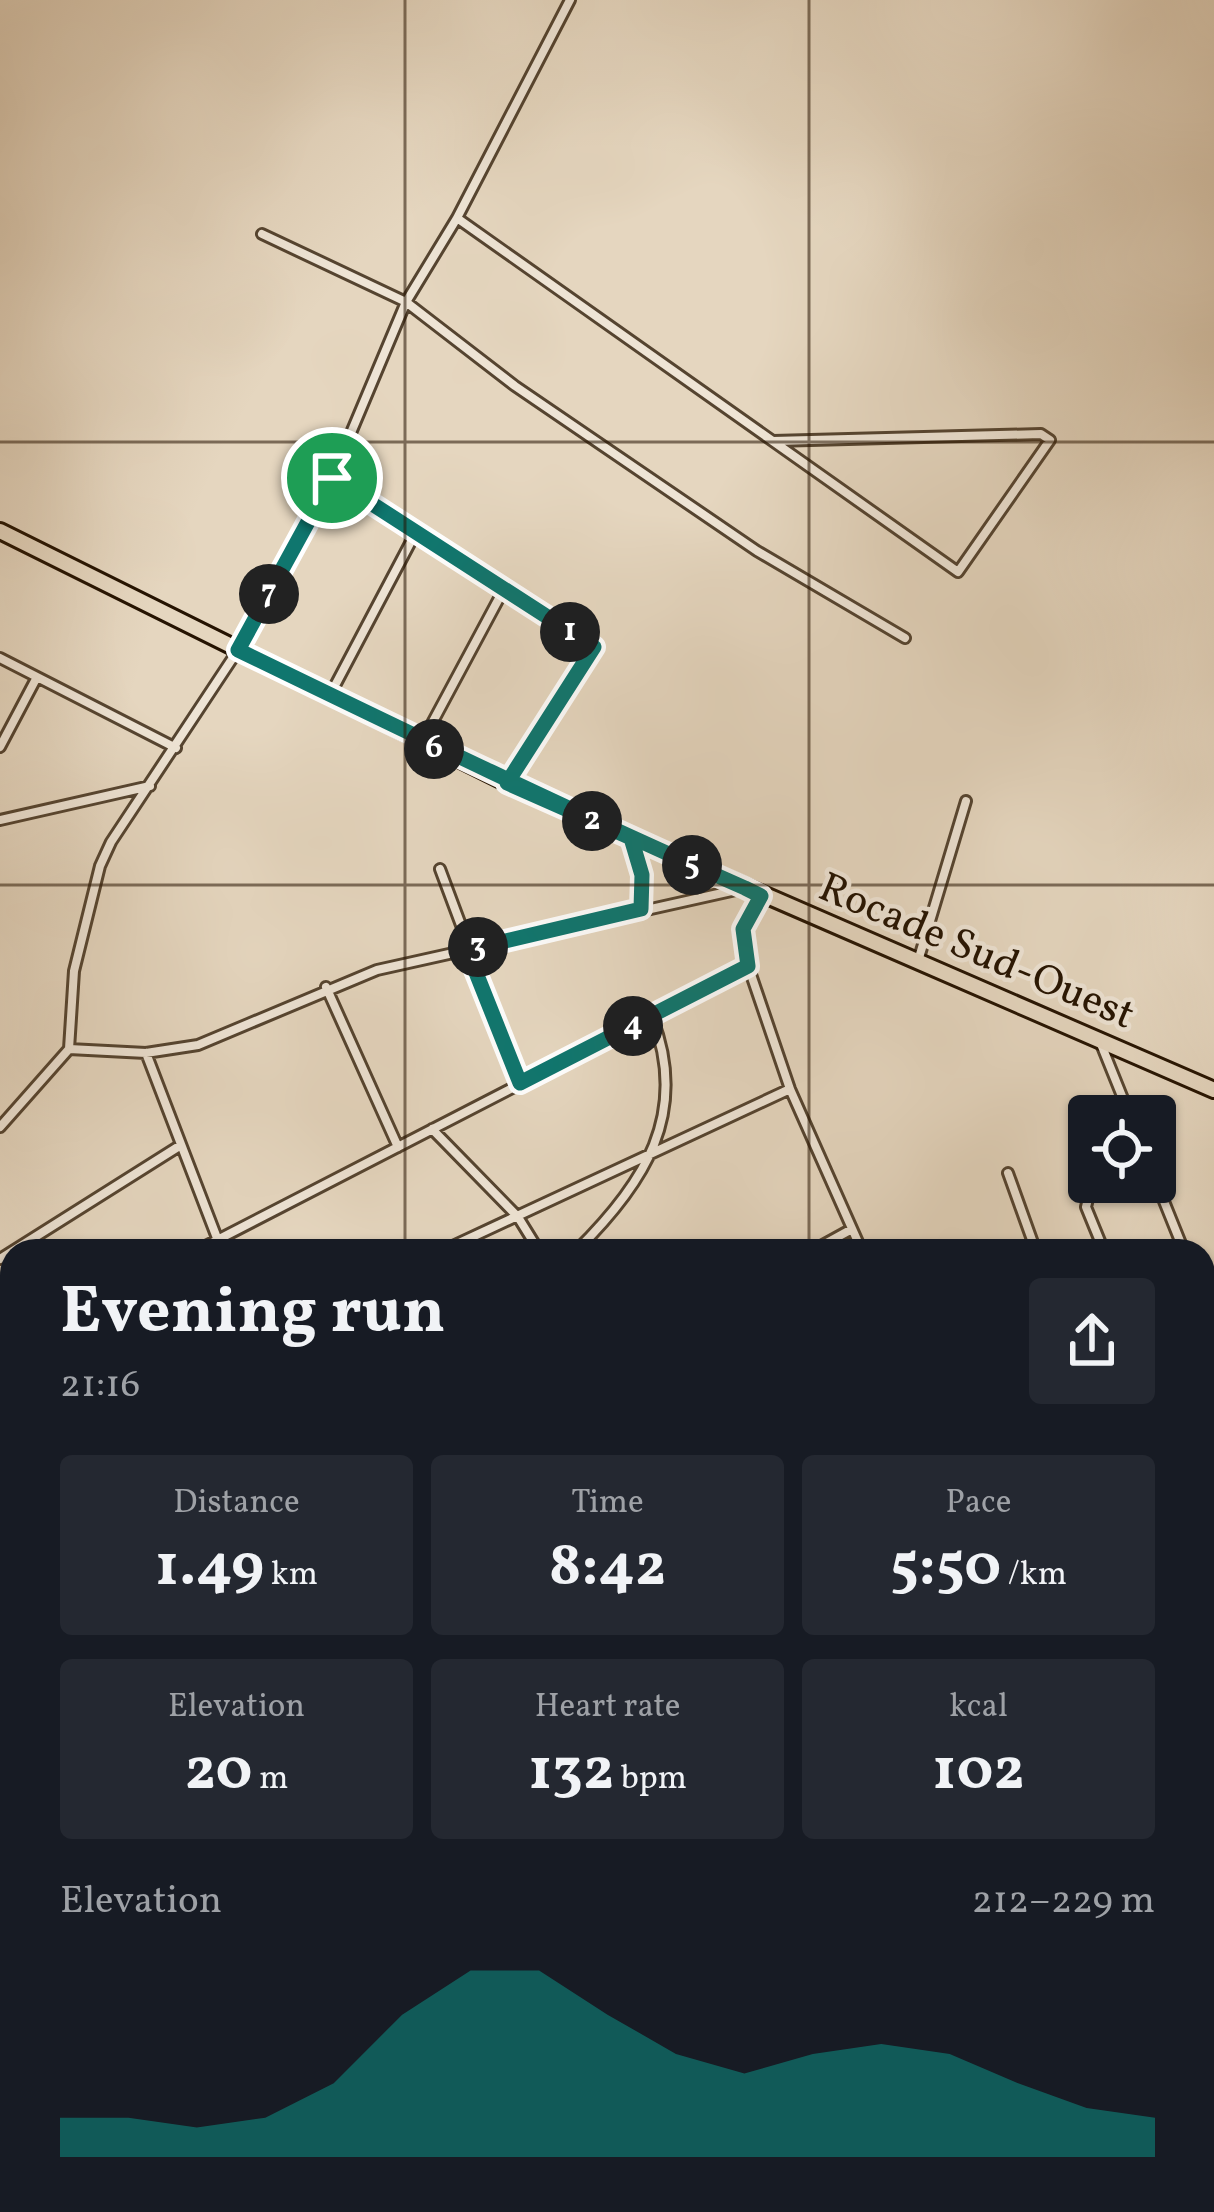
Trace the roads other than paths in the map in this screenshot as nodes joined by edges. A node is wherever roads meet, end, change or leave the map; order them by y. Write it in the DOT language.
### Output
graph roads {
  1 [pos="571,0"];
  2 [pos="457,218"];
  3 [pos="262,234"];
  4 [pos="406,302"];
  5 [pos="773,441"];
  6 [pos="332,478"];
  7 [pos="0,531"];
  8 [pos="416,532"];
  9 [pos="504,589"];
  10 [pos="904,638"];
  11 [pos="238,650"];
  12 [pos="0,658"];
  13 [pos="37,677"];
  14 [pos="331,695"];
  15 [pos="422,743"];
  16 [pos="0,747"];
  17 [pos="176,748"];
  18 [pos="507,783"];
  19 [pos="152,786"];
  20 [pos="966,801"];
  21 [pos="0,820"];
  22 [pos="631,838"];
  23 [pos="440,869"];
  24 [pos="745,888"];
  25 [pos="761,896"];
  26 [pos="641,909"];
  27 [pos="467,950"];
  28 [pos="917,965"];
  29 [pos="748,966"];
  30 [pos="326,987"];
  31 [pos="652,1017"];
  32 [pos="1101,1044"];
  33 [pos="69,1048"];
  34 [pos="146,1053"];
  35 [pos="520,1083"];
  36 [pos="790,1089"];
  37 [pos="1214,1090"];
  38 [pos="1122,1095"];
  39 [pos="0,1126"];
  40 [pos="432,1129"];
  41 [pos="182,1145"];
  42 [pos="398,1147"];
  43 [pos="654,1148"];
  44 [pos="1008,1173"];
  45 [pos="1087,1203"];
  46 [pos="1165,1203"];
  47 [pos="518,1216"];
  48 [pos="852,1229"];
  49 [pos="31,1239"];
  50 [pos="218,1239"];
  51 [pos="471,1239"];
  52 [pos="532,1239"];
  53 [pos="587,1239"];
  54 [pos="834,1239"];
  55 [pos="857,1239"];
  56 [pos="1032,1239"];
  57 [pos="1099,1239"];
  58 [pos="1179,1239"];
  1 -- 2 [label="street"];
  2 -- 4 [label="street"];
  2 -- 5 [label="street"];
  3 -- 4 [label="street"];
  4 -- 6 [label="street"];
  4 -- 10 [label="street"];
  5 -- 5 [label="street"];
  6 -- 8 [label="street"];
  6 -- 11 [label="street"];
  7 -- 11 [label="main road, Rocade Sud-Ouest"];
  8 -- 9 [label="street"];
  8 -- 14 [label="street"];
  9 -- 15 [label="street"];
  9 -- 18 [label="street"];
  11 -- 14 [label="main road, Rocade Sud-Ouest"];
  11 -- 17 [label="street"];
  12 -- 13 [label="street"];
  13 -- 16 [label="street"];
  13 -- 17 [label="street"];
  14 -- 15 [label="main road, Rocade Sud-Ouest"];
  15 -- 18 [label="main road, Rocade Sud-Ouest"];
  17 -- 19 [label="street"];
  18 -- 22 [label="main road, Rocade Sud-Ouest"];
  19 -- 21 [label="street"];
  19 -- 33 [label="street"];
  20 -- 28 [label="street"];
  22 -- 24 [label="main road, Rocade Sud-Ouest"];
  22 -- 26 [label="street"];
  23 -- 27 [label="street"];
  24 -- 25 [label="main road, Rocade Sud-Ouest"];
  24 -- 26 [label="street"];
  25 -- 28 [label="main road, Rocade Sud-Ouest"];
  25 -- 29 [label="street"];
  26 -- 27 [label="street"];
  27 -- 30 [label="street"];
  27 -- 35 [label="street"];
  28 -- 32 [label="main road, Rocade Sud-Ouest"];
  29 -- 31 [label="street"];
  29 -- 36 [label="street"];
  30 -- 34 [label="street"];
  30 -- 42 [label="street"];
  31 -- 35 [label="street"];
  31 -- 43 [label="street"];
  32 -- 37 [label="main road, Rocade Sud-Ouest"];
  32 -- 38 [label="street"];
  33 -- 34 [label="street"];
  33 -- 39 [label="street"];
  34 -- 41 [label="street"];
  35 -- 40 [label="street"];
  36 -- 43 [label="street"];
  36 -- 48 [label="street"];
  40 -- 42 [label="street"];
  40 -- 47 [label="street"];
  41 -- 49 [label="street"];
  41 -- 50 [label="street"];
  42 -- 50 [label="street"];
  43 -- 47 [label="street"];
  43 -- 53 [label="street"];
  44 -- 56 [label="street"];
  45 -- 57 [label="street"];
  46 -- 58 [label="street"];
  47 -- 51 [label="street"];
  47 -- 52 [label="street"];
  48 -- 54 [label="street"];
  48 -- 55 [label="street"];
}
